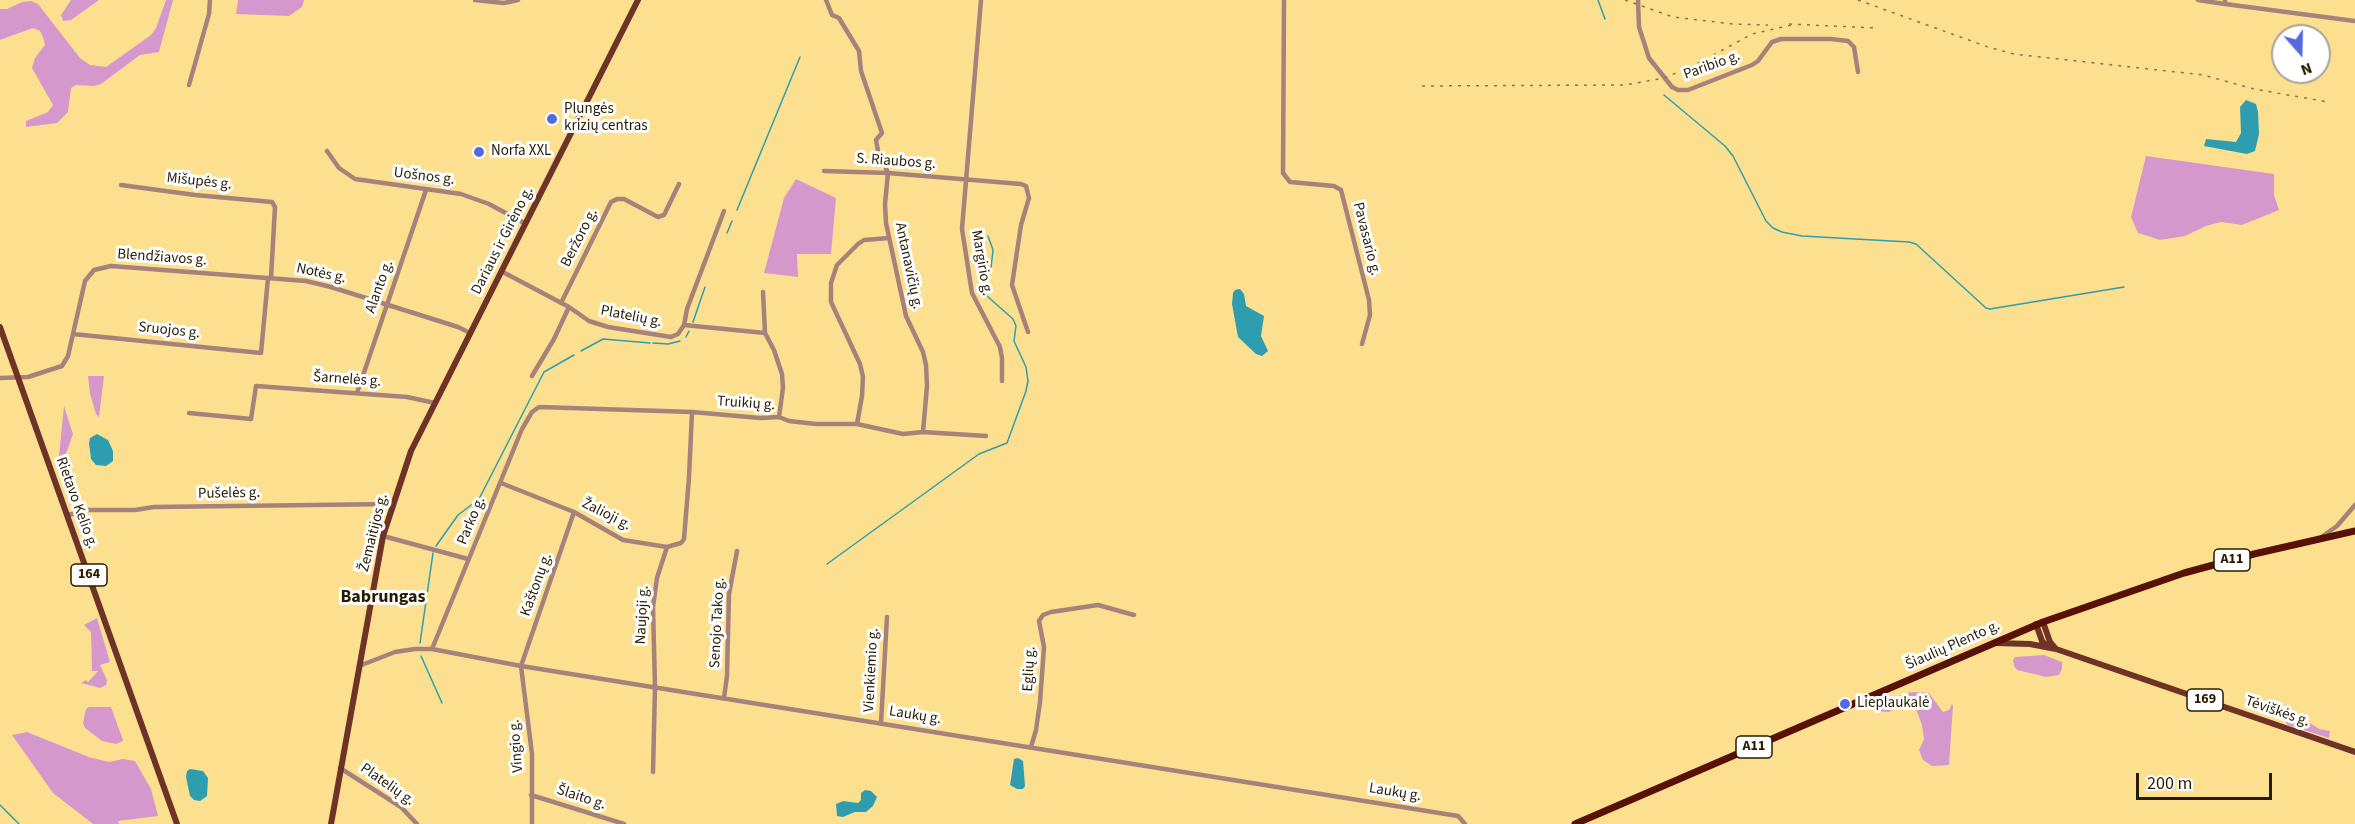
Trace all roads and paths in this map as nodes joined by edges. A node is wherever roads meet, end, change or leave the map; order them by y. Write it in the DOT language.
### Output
graph roads {
  1 [pos="210,0"];
  2 [pos="476,0"];
  3 [pos="518,0"];
  4 [pos="638,0"];
  5 [pos="826,0"];
  6 [pos="981,0"];
  7 [pos="1284,0"];
  8 [pos="1638,0"];
  9 [pos="2198,0"];
  10 [pos="2225,2"];
  11 [pos="2355,21"];
  12 [pos="1858,72"];
  13 [pos="189,85"];
  14 [pos="327,150"];
  15 [pos="824,171"];
  16 [pos="888,173"];
  17 [pos="966,179"];
  18 [pos="679,184"];
  19 [pos="121,185"];
  20 [pos="426,190"];
  21 [pos="724,211"];
  22 [pos="525,224"];
  23 [pos="889,238"];
  24 [pos="501,271"];
  25 [pos="270,278"];
  26 [pos="763,292"];
  27 [pos="561,303"];
  28 [pos="386,304"];
  29 [pos="569,307"];
  30 [pos="684,325"];
  31 [pos="0,327"];
  32 [pos="1028,332"];
  33 [pos="470,333"];
  34 [pos="765,333"];
  35 [pos="73,334"];
  36 [pos="1362,344"];
  37 [pos="454,364"];
  38 [pos="532,376"];
  39 [pos="0,378"];
  40 [pos="18,378"];
  41 [pos="1002,381"];
  42 [pos="357,393"];
  43 [pos="435,403"];
  44 [pos="539,407"];
  45 [pos="692,412"];
  46 [pos="189,413"];
  47 [pos="779,417"];
  48 [pos="857,424"];
  49 [pos="922,432"];
  50 [pos="986,436"];
  51 [pos="501,483"];
  52 [pos="392,504"];
  53 [pos="2355,505"];
  54 [pos="574,512"];
  55 [pos="68,515"];
  56 [pos="2355,531"];
  57 [pos="384,536"];
  58 [pos="2316,540"];
  59 [pos="668,547"];
  60 [pos="737,551"];
  61 [pos="468,559"];
  62 [pos="1134,615"];
  63 [pos="887,617"];
  64 [pos="2040,623"];
  65 [pos="1994,643"];
  66 [pos="2047,647"];
  67 [pos="432,649"];
  68 [pos="2055,649"];
  69 [pos="359,666"];
  70 [pos="521,666"];
  71 [pos="655,687"];
  72 [pos="724,698"];
  73 [pos="881,723"];
  74 [pos="1031,747"];
  75 [pos="2355,752"];
  76 [pos="340,768"];
  77 [pos="652,772"];
  78 [pos="531,795"];
  79 [pos="177,824"];
  80 [pos="331,824"];
  81 [pos="417,824"];
  82 [pos="532,824"];
  83 [pos="624,824"];
  84 [pos="1465,824"];
  85 [pos="1575,824"];
  1 -- 13 [label="street"];
  2 -- 3 [label="street"];
  4 -- 22 [label="main road, Dariaus ir Girėno g."];
  5 -- 16 [label="street"];
  6 -- 17 [label="street, Margirio g."];
  7 -- 36 [label="street, Pavasario g."];
  8 -- 12 [label="street, Paribio g."];
  9 -- 10 [label="street"];
  10 -- 11 [label="street"];
  14 -- 20 [label="street, Uošnos g."];
  15 -- 16 [label="street, S. Riaubos g."];
  16 -- 17 [label="street, S. Riaubos g."];
  16 -- 23 [label="street, Antanavičių g."];
  17 -- 32 [label="street, S. Riaubos g."];
  17 -- 41 [label="street, Margirio g."];
  18 -- 27 [label="street, Beržoro g."];
  19 -- 25 [label="street, Mišupės g."];
  20 -- 22 [label="street, Uošnos g."];
  20 -- 28 [label="street, Alanto g."];
  21 -- 30 [label="street"];
  22 -- 24 [label="main road, Dariaus ir Girėno g."];
  23 -- 48 [label="street"];
  23 -- 49 [label="street, Antanavičių g."];
  24 -- 27 [label="street, Platelių g."];
  24 -- 33 [label="main road, Dariaus ir Girėno g."];
  25 -- 28 [label="street, Notės g."];
  25 -- 35 [label="street, Blendžiavos g."];
  25 -- 35 [label="street, Sruojos g."];
  26 -- 34 [label="street"];
  27 -- 29 [label="street, Platelių g."];
  28 -- 33 [label="street, Notės g."];
  28 -- 42 [label="street, Alanto g."];
  29 -- 30 [label="street, Platelių g."];
  29 -- 38 [label="street"];
  30 -- 34 [label="street, Platelių g."];
  31 -- 40 [label="main road, Rietavo Kelio g. / 164"];
  33 -- 37 [label="main road, Dariaus ir Girėno g."];
  34 -- 47 [label="street"];
  35 -- 40 [label="street, Blendžiavos g."];
  37 -- 43 [label="main road, Žemaitijos g."];
  39 -- 40 [label="street"];
  40 -- 55 [label="main road, Rietavo Kelio g. / 164"];
  42 -- 43 [label="street, Šarnelės g."];
  42 -- 46 [label="street, Šarnelės g."];
  43 -- 52 [label="main road, Žemaitijos g."];
  44 -- 45 [label="street, Truikių g."];
  44 -- 51 [label="street, Parko g."];
  45 -- 47 [label="street, Truikių g."];
  45 -- 59 [label="street"];
  47 -- 48 [label="street, Truikių g."];
  48 -- 49 [label="street, Truikių g."];
  49 -- 50 [label="street, Truikių g."];
  51 -- 54 [label="street, Žalioji g."];
  51 -- 61 [label="street, Parko g."];
  52 -- 55 [label="street, Pušelės g."];
  52 -- 57 [label="main road, Žemaitijos g."];
  53 -- 58 [label="street"];
  54 -- 59 [label="street, Žalioji g."];
  54 -- 70 [label="street, Kaštonų g."];
  55 -- 79 [label="main road, Rietavo Kelio g. / 164"];
  56 -- 58 [label="highway, Šiaulių Plento g. / A11"];
  57 -- 61 [label="street"];
  57 -- 69 [label="main road, Žemaitijos g."];
  58 -- 64 [label="highway, Šiaulių Plento g. / A11"];
  59 -- 71 [label="street, Naujoji g."];
  60 -- 72 [label="street, Senojo Tako g."];
  61 -- 67 [label="street, Parko g."];
  62 -- 74 [label="street, Eglių g."];
  63 -- 73 [label="street, Vienkiemio g."];
  64 -- 65 [label="highway, Šiaulių Plento g. / A11"];
  64 -- 66 [label="main road"];
  64 -- 68 [label="main road"];
  65 -- 66 [label="main road, Tėviškės g."];
  65 -- 85 [label="highway, Šiaulių Plento g. / A11"];
  66 -- 68 [label="main road, Tėviškės g."];
  67 -- 69 [label="street, Laukų g."];
  67 -- 70 [label="street, Laukų g."];
  68 -- 75 [label="main road, Tėviškės g. / 169"];
  69 -- 76 [label="main road, Žemaitijos g."];
  70 -- 71 [label="street, Laukų g."];
  70 -- 78 [label="street, Vingio g."];
  71 -- 72 [label="street, Laukų g."];
  71 -- 77 [label="street, Naujoji g."];
  72 -- 73 [label="street, Laukų g."];
  73 -- 74 [label="street, Laukų g."];
  74 -- 84 [label="street, Laukų g."];
  76 -- 80 [label="main road, Žemaitijos g."];
  76 -- 81 [label="street, Platelių g."];
  78 -- 82 [label="street, Vingio g."];
  78 -- 83 [label="street, Šlaito g."];
}
